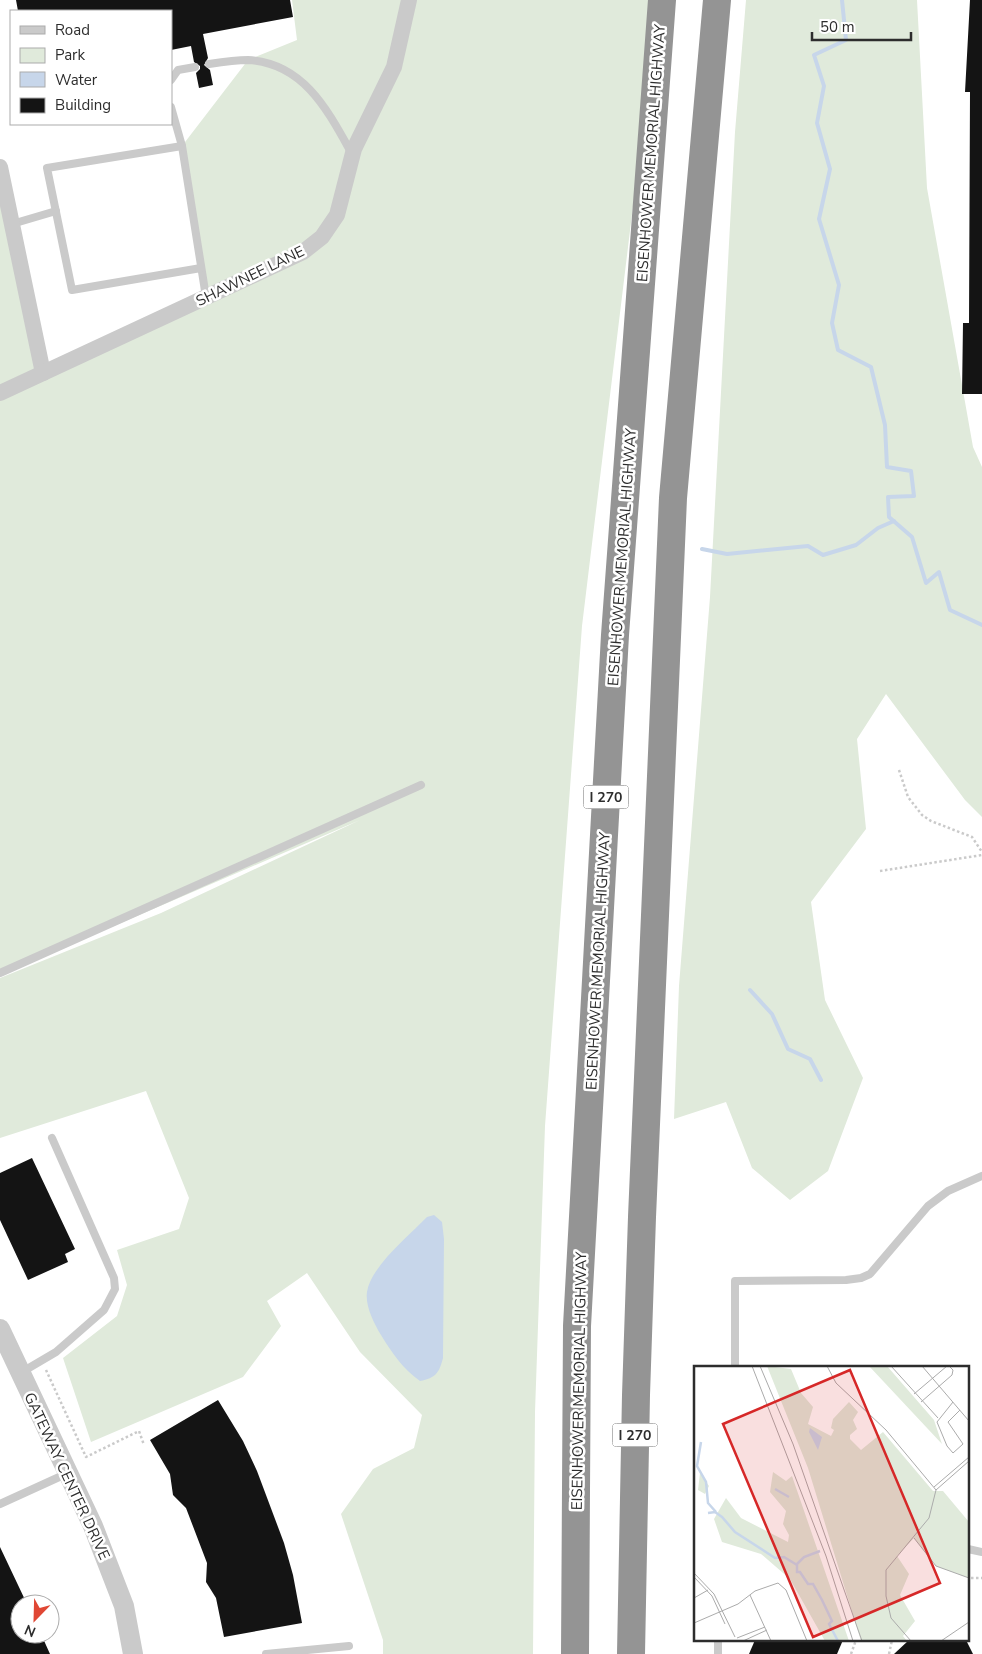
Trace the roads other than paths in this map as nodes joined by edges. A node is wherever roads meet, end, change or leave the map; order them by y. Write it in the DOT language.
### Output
graph roads {
  1 [pos="409,0"];
  2 [pos="662,0"];
  3 [pos="717,0"];
  4 [pos="209,64"];
  5 [pos="195,67"];
  6 [pos="172,79"];
  7 [pos="172,111"];
  8 [pos="182,146"];
  9 [pos="352,156"];
  10 [pos="0,167"];
  11 [pos="56,211"];
  12 [pos="12,224"];
  13 [pos="201,268"];
  14 [pos="206,297"];
  15 [pos="43,373"];
  16 [pos="0,393"];
  17 [pos="421,786"];
  18 [pos="0,972"];
  19 [pos="52,1138"];
  20 [pos="982,1176"];
  21 [pos="0,1329"];
  22 [pos="735,1366"];
  23 [pos="20,1373"];
  24 [pos="68,1473"];
  25 [pos="0,1504"];
  26 [pos="349,1646"];
  27 [pos="133,1654"];
  28 [pos="266,1654"];
  29 [pos="575,1654"];
  30 [pos="631,1654"];
  1 -- 9 [label="street, SHAWNEE LANE"];
  2 -- 29 [label="highway, EISENHOWER MEMORIAL HIGHWAY / I 270"];
  3 -- 30 [label="highway, I 270"];
  4 -- 9 [label="lane"];
  5 -- 6 [label="lane"];
  7 -- 8 [label="lane"];
  8 -- 11 [label="lane"];
  8 -- 13 [label="lane"];
  9 -- 14 [label="street, SHAWNEE LANE"];
  10 -- 12 [label="street"];
  11 -- 12 [label="lane"];
  11 -- 13 [label="lane"];
  12 -- 15 [label="street"];
  13 -- 14 [label="lane"];
  14 -- 15 [label="street, SHAWNEE LANE"];
  15 -- 16 [label="street, SHAWNEE LANE"];
  17 -- 18 [label="lane"];
  19 -- 23 [label="lane"];
  20 -- 22 [label="lane"];
  21 -- 23 [label="street, GATEWAY CENTER DRIVE"];
  23 -- 24 [label="street, GATEWAY CENTER DRIVE"];
  24 -- 25 [label="lane"];
  24 -- 27 [label="street, GATEWAY CENTER DRIVE"];
  26 -- 28 [label="lane"];
}
